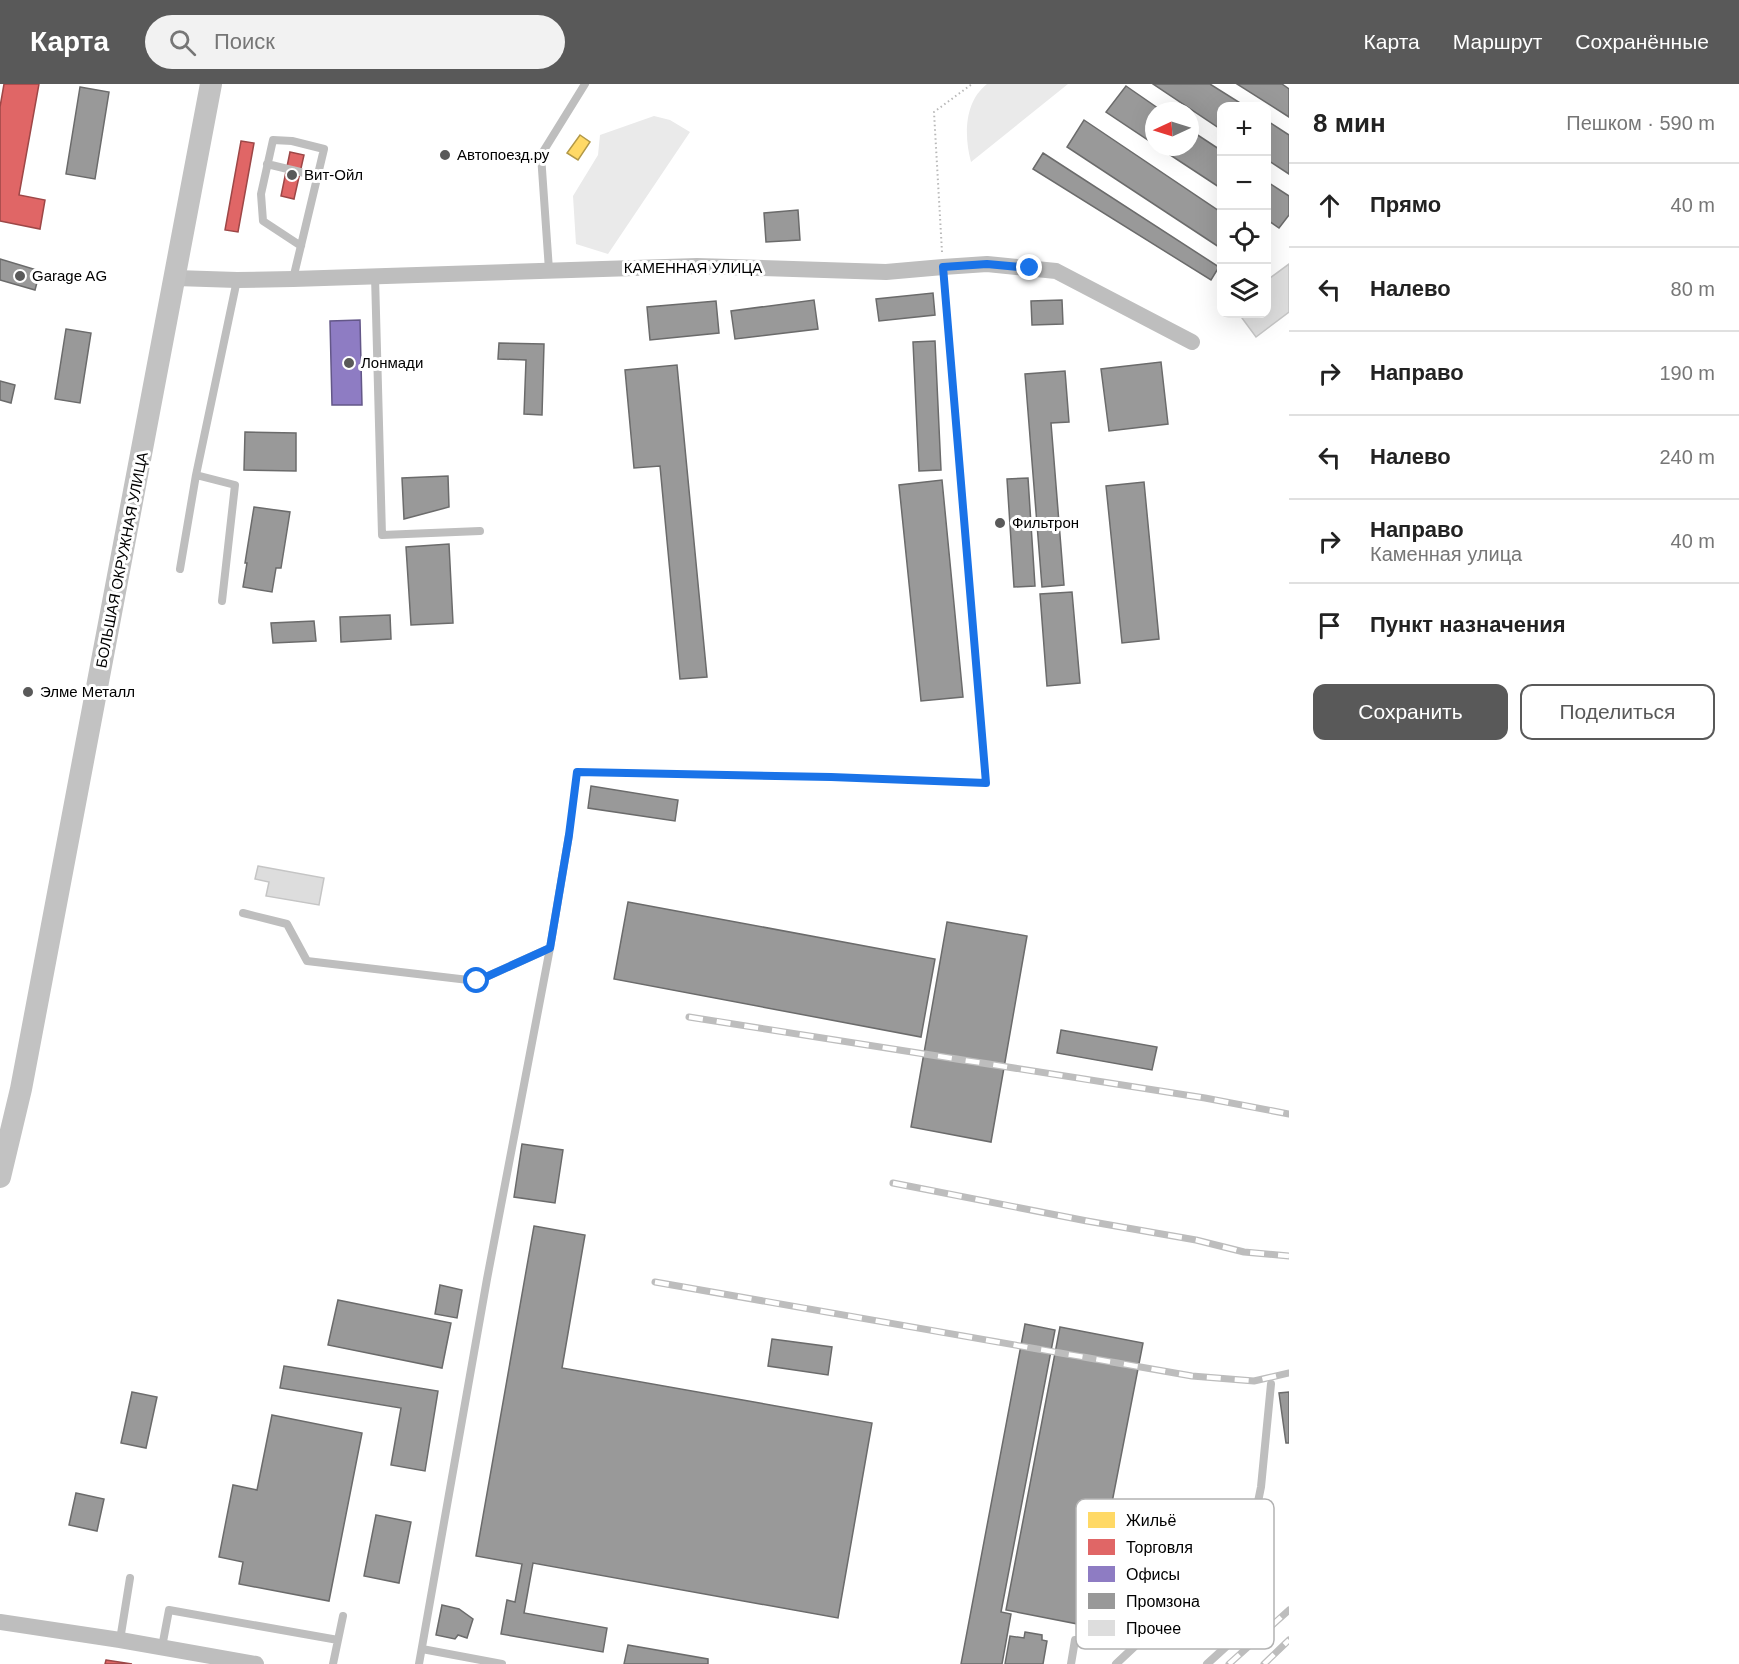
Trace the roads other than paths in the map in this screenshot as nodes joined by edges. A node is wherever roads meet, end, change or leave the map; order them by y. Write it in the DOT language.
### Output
graph roads {
  1 [pos="211,84"];
  2 [pos="585,84"];
  3 [pos="267,164"];
  4 [pos="317,176"];
  5 [pos="301,246"];
  6 [pos="549,270"];
  7 [pos="375,276"];
  8 [pos="176,278"];
  9 [pos="293,279"];
  10 [pos="237,280"];
  11 [pos="1192,342"];
  12 [pos="196,475"];
  13 [pos="480,531"];
  14 [pos="180,569"];
  15 [pos="222,601"];
  16 [pos="569,835"];
  17 [pos="243,913"];
  18 [pos="550,948"];
  19 [pos="0,1177"];
  20 [pos="1271,1384"];
  21 [pos="1259,1499"];
  22 [pos="130,1578"];
  23 [pos="343,1616"];
  24 [pos="0,1622"];
  25 [pos="120,1640"];
  26 [pos="338,1640"];
  27 [pos="1075,1640"];
  28 [pos="162,1647"];
  29 [pos="422,1648"];
  30 [pos="1132,1649"];
  31 [pos="1224,1649"];
  32 [pos="256,1664"];
  33 [pos="333,1664"];
  34 [pos="419,1664"];
  35 [pos="502,1664"];
  36 [pos="1071,1664"];
  37 [pos="1116,1664"];
  38 [pos="1207,1664"];
  1 -- 8 [label="main road, БОЛЬШАЯ ОКРУЖНАЯ УЛИЦА"];
  2 -- 6 [label="lane"];
  3 -- 4 [label="lane"];
  3 -- 4 [label="lane"];
  3 -- 5 [label="lane"];
  4 -- 5 [label="lane"];
  5 -- 9 [label="lane"];
  6 -- 7 [label="street, КАМЕННАЯ УЛИЦА"];
  6 -- 11 [label="street, КАМЕННАЯ УЛИЦА"];
  7 -- 9 [label="street, КАМЕННАЯ УЛИЦА"];
  7 -- 13 [label="lane"];
  8 -- 10 [label="street, КАМЕННАЯ УЛИЦА"];
  8 -- 19 [label="main road, БОЛЬШАЯ ОКРУЖНАЯ УЛИЦА"];
  9 -- 10 [label="street, КАМЕННАЯ УЛИЦА"];
  10 -- 12 [label="lane"];
  12 -- 14 [label="lane"];
  12 -- 15 [label="lane"];
  16 -- 18 [label="lane"];
  17 -- 18 [label="lane"];
  18 -- 29 [label="lane"];
  20 -- 21 [label="lane"];
  22 -- 25 [label="lane"];
  23 -- 26 [label="lane"];
  24 -- 25 [label="street"];
  25 -- 28 [label="street"];
  26 -- 28 [label="lane"];
  26 -- 33 [label="lane"];
  27 -- 36 [label="lane"];
  28 -- 32 [label="street"];
  29 -- 34 [label="lane"];
  29 -- 35 [label="lane"];
  30 -- 37 [label="lane"];
  31 -- 38 [label="lane"];
}
